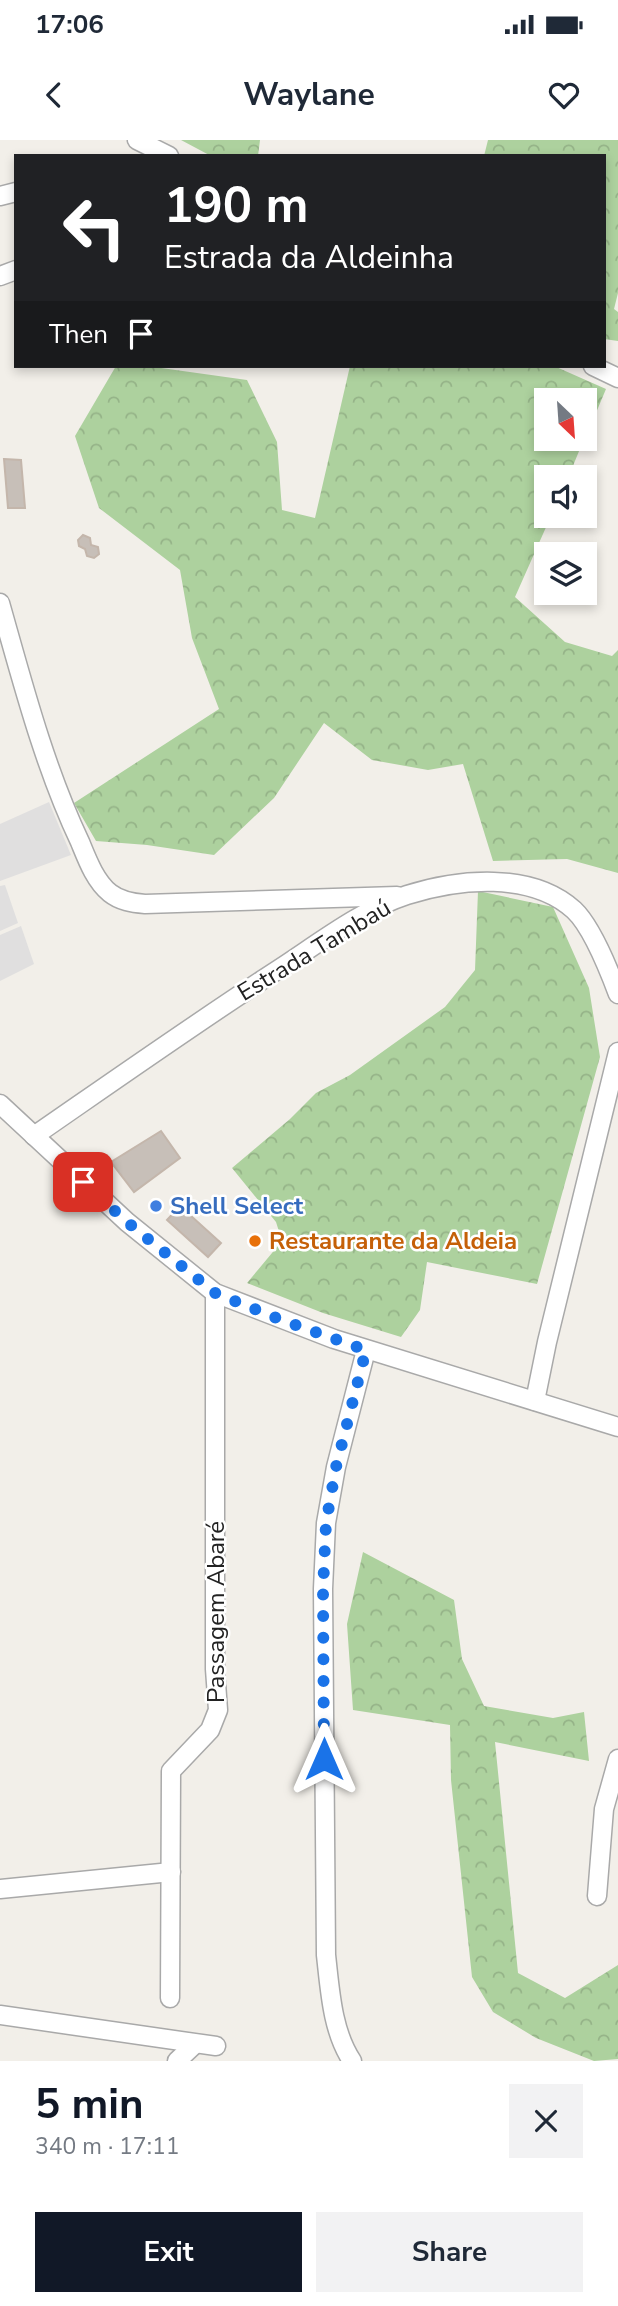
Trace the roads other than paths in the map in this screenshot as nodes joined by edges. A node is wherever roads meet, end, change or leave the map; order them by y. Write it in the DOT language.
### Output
graph roads {
  1 [pos="137,140"];
  2 [pos="158,154"];
  3 [pos="597,368"];
  4 [pos="618,378"];
  5 [pos="0,603"];
  6 [pos="406,895"];
  7 [pos="618,994"];
  8 [pos="618,1052"];
  9 [pos="0,1104"];
  10 [pos="34,1136"];
  11 [pos="215,1293"];
  12 [pos="366,1350"];
  13 [pos="535,1401"];
  14 [pos="618,1427"];
  15 [pos="618,1759"];
  16 [pos="171,1872"];
  17 [pos="0,1889"];
  18 [pos="597,1896"];
  19 [pos="170,1998"];
  20 [pos="0,2015"];
  21 [pos="195,2044"];
  22 [pos="216,2046"];
  23 [pos="177,2061"];
  24 [pos="352,2061"];
  1 -- 2 [label="street"];
  3 -- 4 [label="street"];
  5 -- 6 [label="street"];
  6 -- 7 [label="street, Estrada Tambaú"];
  6 -- 10 [label="street, Estrada Tambaú"];
  8 -- 13 [label="street"];
  9 -- 10 [label="street"];
  10 -- 11 [label="street"];
  11 -- 12 [label="street"];
  11 -- 16 [label="street, Passagem Abaré"];
  12 -- 13 [label="street"];
  12 -- 24 [label="street"];
  13 -- 14 [label="street"];
  15 -- 18 [label="street"];
  16 -- 17 [label="street"];
  16 -- 19 [label="street, Passagem Abaré"];
  20 -- 21 [label="street"];
  21 -- 22 [label="street"];
  21 -- 23 [label="street"];
}
